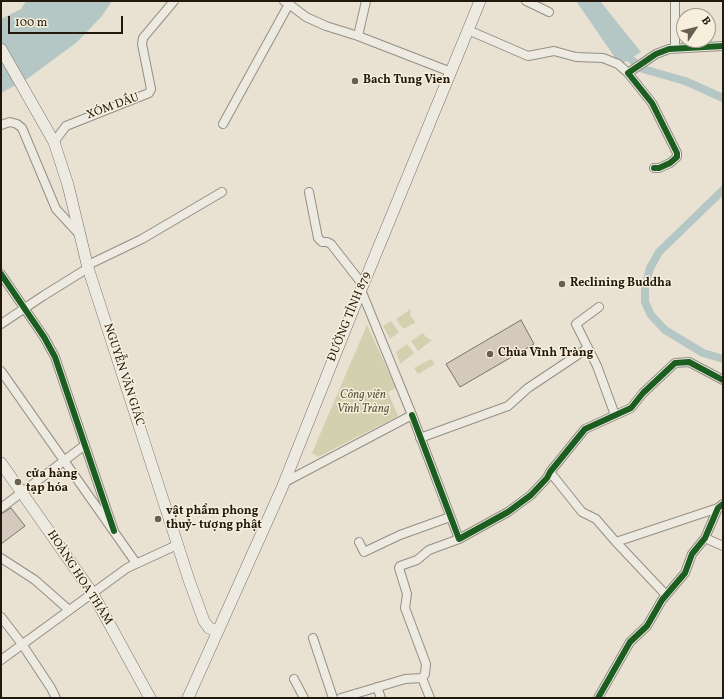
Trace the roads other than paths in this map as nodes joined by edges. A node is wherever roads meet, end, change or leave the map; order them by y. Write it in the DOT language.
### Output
graph roads {
  1 [pos="174,1"];
  2 [pos="366,1"];
  3 [pos="480,1"];
  4 [pos="526,1"];
  5 [pos="675,1"];
  6 [pos="287,3"];
  7 [pos="550,12"];
  8 [pos="468,30"];
  9 [pos="358,36"];
  10 [pos="723,46"];
  11 [pos="675,48"];
  12 [pos="1,49"];
  13 [pos="451,72"];
  14 [pos="629,73"];
  15 [pos="1,124"];
  16 [pos="223,124"];
  17 [pos="54,142"];
  18 [pos="654,168"];
  19 [pos="222,192"];
  20 [pos="309,192"];
  21 [pos="81,235"];
  22 [pos="88,267"];
  23 [pos="1,274"];
  24 [pos="362,288"];
  25 [pos="599,307"];
  26 [pos="24,308"];
  27 [pos="1,324"];
  28 [pos="588,348"];
  29 [pos="1,371"];
  30 [pos="723,380"];
  31 [pos="412,415"];
  32 [pos="615,415"];
  33 [pos="420,438"];
  34 [pos="85,445"];
  35 [pos="64,460"];
  36 [pos="1,463"];
  37 [pos="550,472"];
  38 [pos="285,482"];
  39 [pos="22,492"];
  40 [pos="721,506"];
  41 [pos="1,508"];
  42 [pos="450,517"];
  43 [pos="114,531"];
  44 [pos="705,538"];
  45 [pos="459,539"];
  46 [pos="359,542"];
  47 [pos="616,542"];
  48 [pos="177,545"];
  49 [pos="723,546"];
  50 [pos="1,558"];
  51 [pos="136,563"];
  52 [pos="93,594"];
  53 [pos="666,595"];
  54 [pos="69,610"];
  55 [pos="1,617"];
  56 [pos="217,631"];
  57 [pos="313,638"];
  58 [pos="22,644"];
  59 [pos="1,660"];
  60 [pos="422,678"];
  61 [pos="294,679"];
  62 [pos="377,687"];
  63 [pos="56,698"];
  64 [pos="150,698"];
  65 [pos="188,698"];
  66 [pos="304,698"];
  67 [pos="333,698"];
  68 [pos="341,698"];
  69 [pos="381,698"];
  70 [pos="430,698"];
  71 [pos="598,698"];
  1 -- 17 [label="street, XÓM DẦU"];
  2 -- 9 [label="street"];
  3 -- 8 [label="main road, ĐƯỜNG TỈNH 879"];
  4 -- 7 [label="street"];
  5 -- 11 [label="street"];
  6 -- 9 [label="street"];
  6 -- 16 [label="street"];
  8 -- 13 [label="main road, ĐƯỜNG TỈNH 879"];
  8 -- 14 [label="street"];
  9 -- 13 [label="street"];
  10 -- 11 [label="street"];
  11 -- 14 [label="street"];
  12 -- 17 [label="main road, NGUYỄN VĂN GIÁC"];
  13 -- 24 [label="main road, ĐƯỜNG TỈNH 879"];
  14 -- 18 [label="street"];
  15 -- 21 [label="street"];
  17 -- 21 [label="main road, NGUYỄN VĂN GIÁC"];
  19 -- 22 [label="street"];
  20 -- 24 [label="street"];
  21 -- 22 [label="main road, NGUYỄN VĂN GIÁC"];
  22 -- 26 [label="street"];
  22 -- 48 [label="main road, NGUYỄN VĂN GIÁC"];
  23 -- 26 [label="street"];
  24 -- 31 [label="street"];
  24 -- 38 [label="main road, ĐƯỜNG TỈNH 879"];
  25 -- 28 [label="street"];
  26 -- 27 [label="street"];
  26 -- 34 [label="street"];
  28 -- 32 [label="street"];
  28 -- 33 [label="street"];
  29 -- 35 [label="street"];
  30 -- 32 [label="street"];
  31 -- 33 [label="street"];
  31 -- 38 [label="street"];
  32 -- 37 [label="street"];
  33 -- 42 [label="street"];
  34 -- 35 [label="street"];
  34 -- 43 [label="street"];
  35 -- 39 [label="street"];
  35 -- 43 [label="street"];
  36 -- 39 [label="main road, HOÀNG HOA THÁM"];
  37 -- 45 [label="street"];
  37 -- 47 [label="street"];
  38 -- 56 [label="main road, ĐƯỜNG TỈNH 879"];
  39 -- 41 [label="street"];
  39 -- 52 [label="main road, HOÀNG HOA THÁM"];
  40 -- 44 [label="street"];
  40 -- 47 [label="street"];
  42 -- 45 [label="street"];
  42 -- 46 [label="street"];
  43 -- 51 [label="street"];
  44 -- 49 [label="street"];
  44 -- 53 [label="street"];
  45 -- 60 [label="street"];
  47 -- 53 [label="street"];
  48 -- 51 [label="street"];
  48 -- 56 [label="main road, NGUYỄN VĂN GIÁC"];
  50 -- 54 [label="street"];
  51 -- 52 [label="street"];
  52 -- 54 [label="street"];
  52 -- 64 [label="main road, HOÀNG HOA THÁM"];
  53 -- 71 [label="street"];
  54 -- 58 [label="street"];
  55 -- 58 [label="street"];
  56 -- 65 [label="main road, ĐƯỜNG TỈNH 879"];
  57 -- 67 [label="street"];
  58 -- 59 [label="street"];
  58 -- 63 [label="street"];
  60 -- 62 [label="street"];
  60 -- 70 [label="street"];
  61 -- 66 [label="street"];
  62 -- 68 [label="street"];
  62 -- 69 [label="street"];
}
